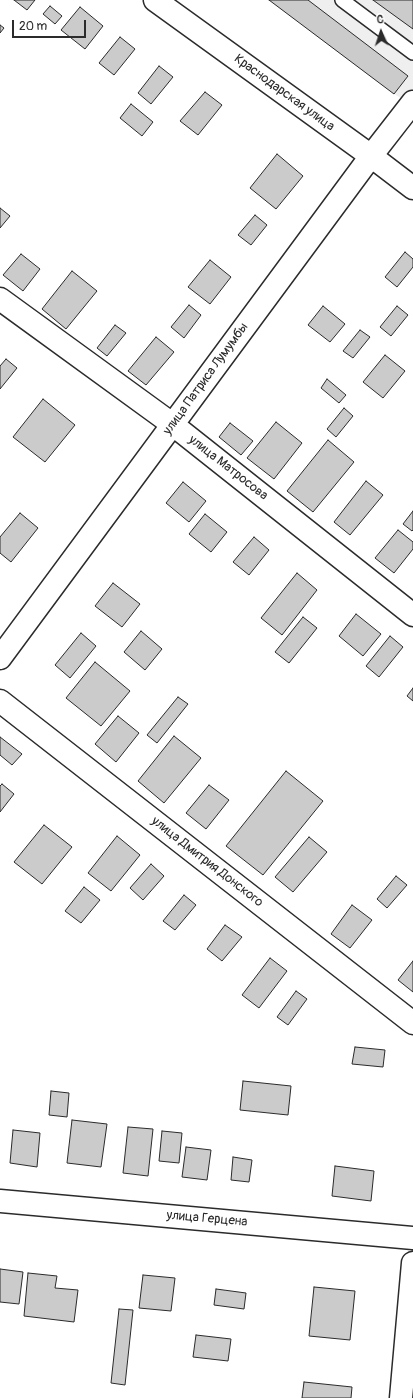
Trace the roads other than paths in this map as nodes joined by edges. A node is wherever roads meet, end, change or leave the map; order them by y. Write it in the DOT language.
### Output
graph roads {
  1 [pos="155,0"];
  2 [pos="342,0"];
  3 [pos="413,53"];
  4 [pos="413,102"];
  5 [pos="371,156"];
  6 [pos="413,188"];
  7 [pos="0,298"];
  8 [pos="172,424"];
  9 [pos="413,615"];
  10 [pos="0,658"];
  11 [pos="0,701"];
  12 [pos="413,1023"];
  13 [pos="0,1201"];
  14 [pos="413,1238"];
  15 [pos="413,1263"];
  16 [pos="401,1398"];
  1 -- 5 [label="street, Краснодарская улица"];
  2 -- 3 [label="lane"];
  4 -- 5 [label="street, улица Патриса Лумумбы"];
  5 -- 6 [label="street, Краснодарская улица"];
  5 -- 8 [label="street, улица Патриса Лумумбы"];
  7 -- 8 [label="street, улица Матросова"];
  8 -- 9 [label="street, улица Матросова"];
  8 -- 10 [label="street, улица Патриса Лумумбы"];
  11 -- 12 [label="street, улица Дмитрия Донского"];
  13 -- 14 [label="street, улица Герцена"];
  15 -- 16 [label="street"];
}
